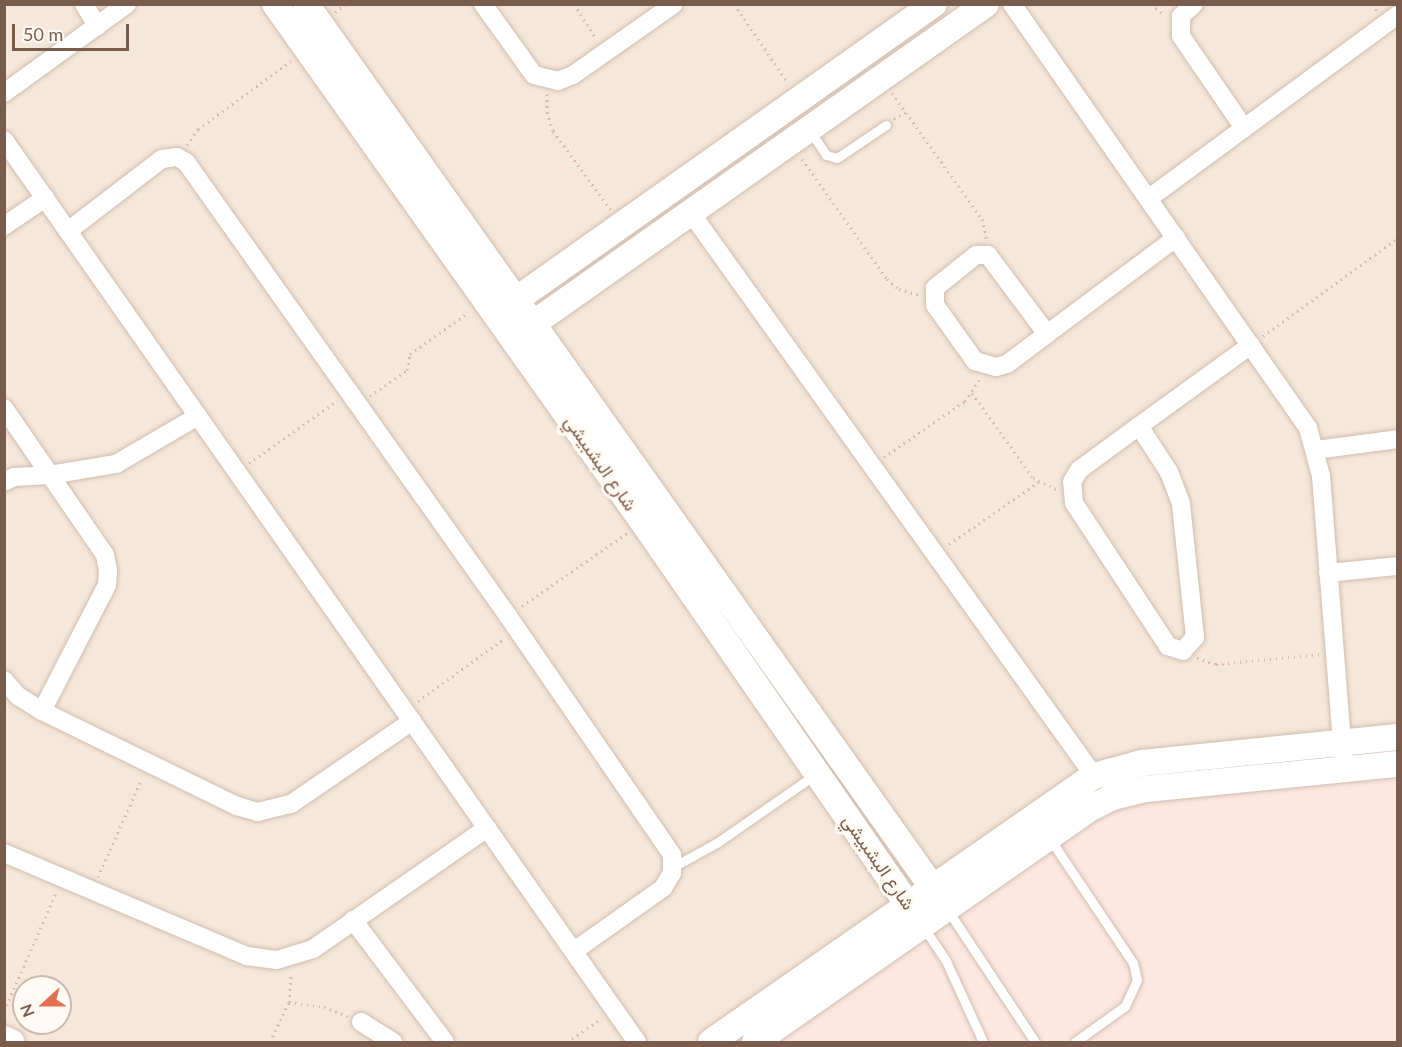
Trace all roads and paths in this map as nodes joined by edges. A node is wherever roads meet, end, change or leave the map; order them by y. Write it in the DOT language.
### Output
graph roads {
  1 [pos="84,4"];
  2 [pos="127,4"];
  3 [pos="275,4"];
  4 [pos="306,4"];
  5 [pos="483,4"];
  6 [pos="574,4"];
  7 [pos="674,4"];
  8 [pos="734,4"];
  9 [pos="934,4"];
  10 [pos="986,4"];
  11 [pos="1012,4"];
  12 [pos="1194,4"];
  13 [pos="1398,15"];
  14 [pos="97,26"];
  15 [pos="307,50"];
  16 [pos="606,52"];
  17 [pos="881,78"];
  18 [pos="550,81"];
  19 [pos="4,93"];
  20 [pos="800,99"];
  21 [pos="886,125"];
  22 [pos="1244,128"];
  23 [pos="800,136"];
  24 [pos="4,140"];
  25 [pos="186,162"];
  26 [pos="45,198"];
  27 [pos="1148,199"];
  28 [pos="691,213"];
  29 [pos="621,225"];
  30 [pos="4,226"];
  31 [pos="68,231"];
  32 [pos="1176,238"];
  33 [pos="1398,238"];
  34 [pos="984,254"];
  35 [pos="933,295"];
  36 [pos="499,305"];
  37 [pos="523,331"];
  38 [pos="1047,334"];
  39 [pos="1251,345"];
  40 [pos="985,366"];
  41 [pos="972,392"];
  42 [pos="355,397"];
  43 [pos="4,408"];
  44 [pos="198,416"];
  45 [pos="1139,426"];
  46 [pos="1398,439"];
  47 [pos="1316,450"];
  48 [pos="872,465"];
  49 [pos="237,472"];
  50 [pos="51,475"];
  51 [pos="4,482"];
  52 [pos="1039,482"];
  53 [pos="1071,489"];
  54 [pos="643,522"];
  55 [pos="935,554"];
  56 [pos="1398,566"];
  57 [pos="1328,573"];
  58 [pos="513,623"];
  59 [pos="1188,649"];
  60 [pos="1334,653"];
  61 [pos="4,680"];
  62 [pos="42,711"];
  63 [pos="408,716"];
  64 [pos="1398,737"];
  65 [pos="1342,743"];
  66 [pos="840,758"];
  67 [pos="148,763"];
  68 [pos="1398,764"];
  69 [pos="1344,770"];
  70 [pos="817,773"];
  71 [pos="1094,776"];
  72 [pos="487,828"];
  73 [pos="1048,837"];
  74 [pos="4,853"];
  75 [pos="673,867"];
  76 [pos="63,878"];
  77 [pos="931,886"];
  78 [pos="92,890"];
  79 [pos="908,903"];
  80 [pos="947,908"];
  81 [pos="353,920"];
  82 [pos="922,925"];
  83 [pos="574,951"];
  84 [pos="288,959"];
  85 [pos="289,1002"];
  86 [pos="614,1009"];
  87 [pos="4,1011"];
  88 [pos="361,1022"];
  89 [pos="4,1039"];
  90 [pos="11,1042"];
  91 [pos="270,1042"];
  92 [pos="393,1042"];
  93 [pos="445,1042"];
  94 [pos="567,1042"];
  95 [pos="637,1042"];
  96 [pos="711,1042"];
  97 [pos="755,1042"];
  98 [pos="983,1042"];
  99 [pos="1035,1042"];
  100 [pos="1075,1042"];
  1 -- 14 [label="street"];
  2 -- 14 [label="street"];
  3 -- 15 [label="street, شارع البشبيشي"];
  4 -- 36 [label="street, شارع البشبيشي"];
  5 -- 18 [label="street"];
  6 -- 16 [label="path"];
  7 -- 16 [label="street"];
  8 -- 20 [label="path"];
  9 -- 20 [label="street"];
  10 -- 17 [label="street"];
  11 -- 27 [label="street"];
  12 -- 22 [label="street"];
  13 -- 22 [label="street"];
  14 -- 19 [label="street"];
  15 -- 25 [label="path"];
  15 -- 36 [label="street, شارع البشبيشي"];
  16 -- 18 [label="street"];
  17 -- 23 [label="street"];
  17 -- 34 [label="path"];
  18 -- 29 [label="path"];
  20 -- 29 [label="street"];
  21 -- 23 [label="lane"];
  22 -- 27 [label="street"];
  23 -- 28 [label="street"];
  23 -- 35 [label="path"];
  24 -- 26 [label="street"];
  25 -- 31 [label="street"];
  25 -- 42 [label="street"];
  26 -- 30 [label="street"];
  26 -- 31 [label="street"];
  27 -- 32 [label="street"];
  28 -- 37 [label="street"];
  28 -- 48 [label="street"];
  29 -- 36 [label="street"];
  31 -- 44 [label="street"];
  32 -- 38 [label="street"];
  32 -- 39 [label="street"];
  33 -- 39 [label="path"];
  34 -- 35 [label="street"];
  34 -- 38 [label="street"];
  35 -- 40 [label="street"];
  36 -- 37 [label="street, شارع البشبيشي"];
  36 -- 42 [label="path"];
  37 -- 54 [label="street, شارع البشبيشي"];
  37 -- 66 [label="street, شارع البشبيشي"];
  38 -- 40 [label="street"];
  39 -- 45 [label="street"];
  39 -- 47 [label="street"];
  40 -- 41 [label="path"];
  41 -- 48 [label="path"];
  41 -- 52 [label="path"];
  42 -- 49 [label="path"];
  42 -- 58 [label="street"];
  43 -- 50 [label="street"];
  44 -- 49 [label="street"];
  44 -- 50 [label="street"];
  45 -- 53 [label="street"];
  45 -- 59 [label="street"];
  46 -- 47 [label="street"];
  47 -- 57 [label="street"];
  48 -- 55 [label="street"];
  49 -- 63 [label="street"];
  50 -- 51 [label="street"];
  50 -- 62 [label="street"];
  52 -- 53 [label="path"];
  52 -- 55 [label="path"];
  53 -- 59 [label="street"];
  54 -- 58 [label="path"];
  54 -- 70 [label="street, شارع البشبيشي"];
  55 -- 71 [label="street"];
  56 -- 57 [label="street"];
  57 -- 60 [label="street"];
  58 -- 63 [label="path"];
  58 -- 75 [label="street"];
  59 -- 60 [label="path"];
  60 -- 65 [label="street"];
  61 -- 62 [label="street"];
  62 -- 67 [label="street"];
  63 -- 67 [label="street"];
  63 -- 72 [label="street"];
  64 -- 65 [label="street"];
  65 -- 69 [label="street"];
  65 -- 71 [label="street"];
  66 -- 70 [label="street"];
  66 -- 77 [label="street, شارع البشبيشي"];
  67 -- 78 [label="path"];
  68 -- 69 [label="street"];
  69 -- 73 [label="street"];
  70 -- 75 [label="lane"];
  70 -- 79 [label="street, شارع البشبيشي"];
  71 -- 77 [label="street"];
  72 -- 81 [label="street"];
  72 -- 83 [label="street"];
  73 -- 80 [label="street"];
  73 -- 100 [label="lane"];
  74 -- 76 [label="street"];
  75 -- 83 [label="street"];
  76 -- 78 [label="street"];
  76 -- 87 [label="path"];
  77 -- 79 [label="street"];
  77 -- 80 [label="street, شارع البشبيشي"];
  78 -- 84 [label="street"];
  79 -- 82 [label="street, شارع البشبيشي"];
  79 -- 96 [label="street"];
  80 -- 82 [label="street"];
  80 -- 99 [label="lane"];
  81 -- 84 [label="street"];
  81 -- 93 [label="street"];
  82 -- 97 [label="street"];
  82 -- 98 [label="lane"];
  83 -- 86 [label="street"];
  84 -- 85 [label="path"];
  85 -- 88 [label="path"];
  85 -- 91 [label="path"];
  86 -- 94 [label="path"];
  86 -- 95 [label="street"];
  88 -- 92 [label="street"];
  89 -- 90 [label="street"];
}
